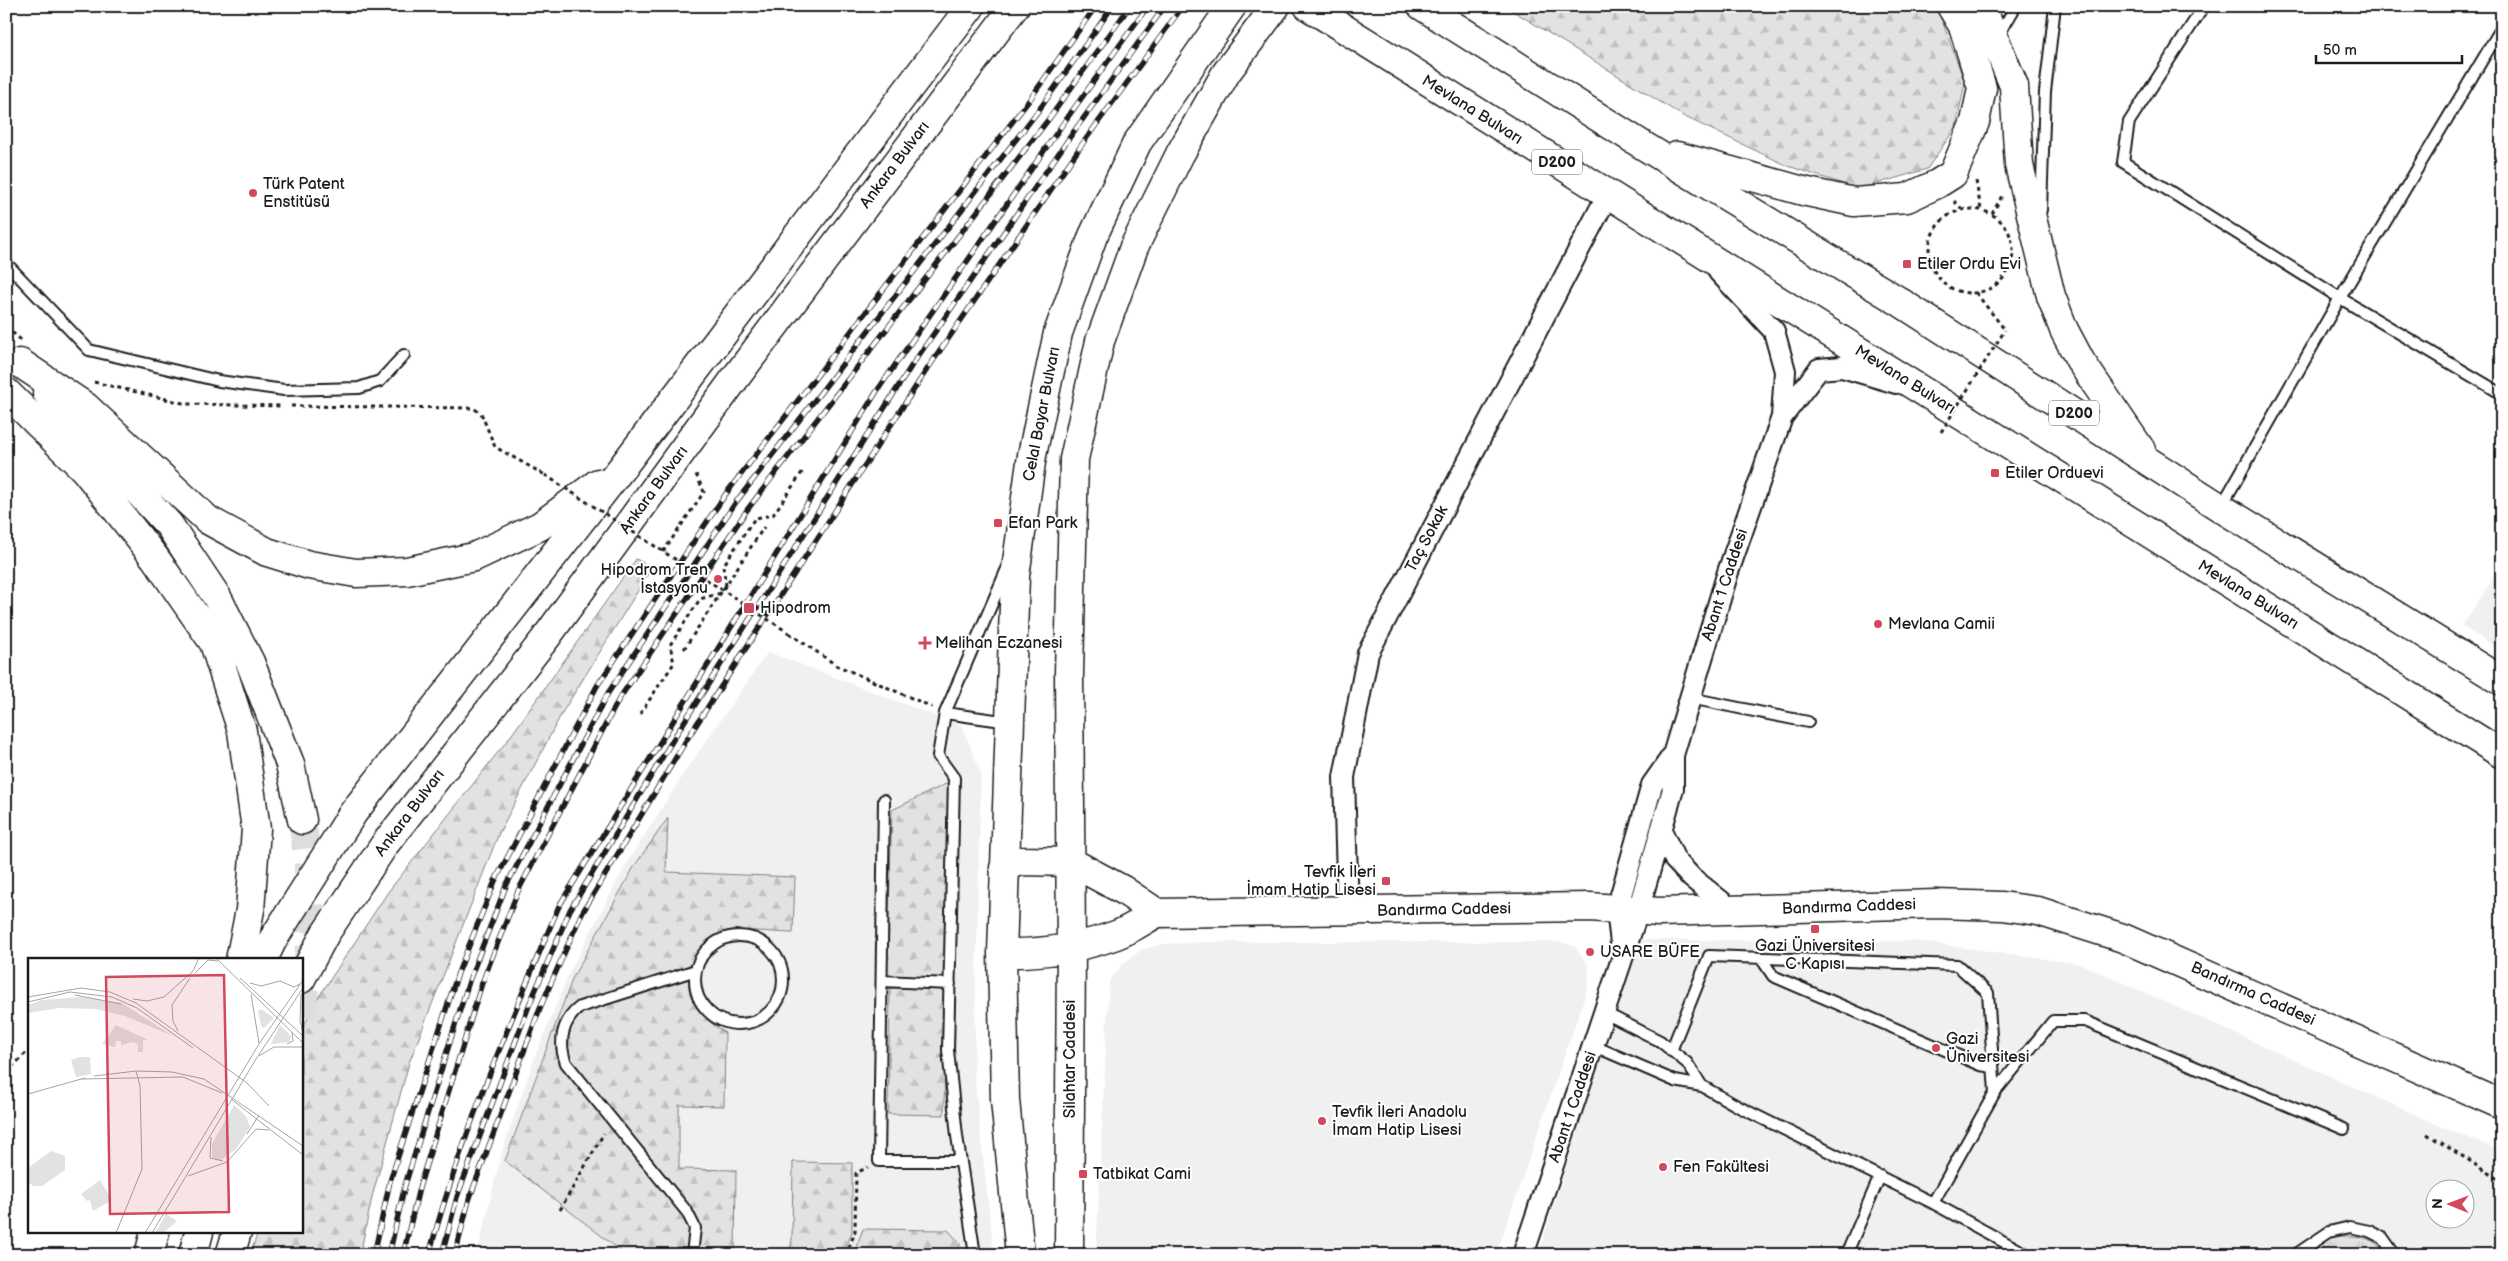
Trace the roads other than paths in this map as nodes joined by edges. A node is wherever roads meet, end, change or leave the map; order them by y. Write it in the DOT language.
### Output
graph roads {
  1 [pos="971,6"];
  2 [pos="1015,6"];
  3 [pos="1232,6"];
  4 [pos="1276,6"];
  5 [pos="1308,6"];
  6 [pos="1422,6"];
  7 [pos="1951,6"];
  8 [pos="1981,6"];
  9 [pos="2016,6"];
  10 [pos="2056,6"];
  11 [pos="2204,6"];
  12 [pos="2502,27"];
  13 [pos="1995,41"];
  14 [pos="1644,146"];
  15 [pos="1608,194"];
  16 [pos="2039,249"];
  17 [pos="1699,251"];
  18 [pos="6,263"];
  19 [pos="2340,298"];
  20 [pos="404,355"];
  21 [pos="13,357"];
  22 [pos="6,392"];
  23 [pos="1924,392"];
  24 [pos="2502,394"];
  25 [pos="1782,417"];
  26 [pos="2148,460"];
  27 [pos="624,464"];
  28 [pos="2221,508"];
  29 [pos="1020,538"];
  30 [pos="2502,681"];
  31 [pos="1690,698"];
  32 [pos="945,713"];
  33 [pos="1010,722"];
  34 [pos="1808,722"];
  35 [pos="2502,754"];
  36 [pos="1673,755"];
  37 [pos="884,800"];
  38 [pos="302,820"];
  39 [pos="1661,830"];
  40 [pos="1071,862"];
  41 [pos="1004,868"];
  42 [pos="1627,910"];
  43 [pos="1732,910"];
  44 [pos="1348,912"];
  45 [pos="1157,913"];
  46 [pos="1071,947"];
  47 [pos="1002,953"];
  48 [pos="240,958"];
  49 [pos="264,958"];
  50 [pos="1761,958"];
  51 [pos="696,970"];
  52 [pos="302,977"];
  53 [pos="882,981"];
  54 [pos="950,984"];
  55 [pos="1605,1013"];
  56 [pos="1594,1046"];
  57 [pos="1671,1051"];
  58 [pos="1993,1067"];
  59 [pos="1702,1086"];
  60 [pos="1995,1092"];
  61 [pos="2502,1105"];
  62 [pos="2344,1129"];
  63 [pos="960,1161"];
  64 [pos="1880,1176"];
  65 [pos="1933,1203"];
  66 [pos="154,1234"];
  67 [pos="198,1234"];
  68 [pos="236,1234"];
  69 [pos="149,1255"];
  70 [pos="193,1255"];
  71 [pos="230,1255"];
  72 [pos="692,1255"];
  73 [pos="975,1255"];
  74 [pos="1020,1255"];
  75 [pos="1068,1255"];
  76 [pos="1523,1255"];
  77 [pos="1846,1255"];
  78 [pos="2028,1255"];
  79 [pos="2295,1255"];
  80 [pos="2395,1255"];
  1 -- 27 [label="main road"];
  2 -- 52 [label="main road, Ankara Bulvarı"];
  3 -- 29 [label="main road, Celal Bayar Bulvarı"];
  4 -- 40 [label="main road"];
  5 -- 15 [label="main road, Mevlana Bulvarı / D200"];
  6 -- 14 [label="main road, D200"];
  7 -- 14 [label="main road"];
  8 -- 13 [label="main road"];
  9 -- 13 [label="lane"];
  10 -- 16 [label="lane"];
  11 -- 19 [label="lane"];
  12 -- 19 [label="lane"];
  13 -- 16 [label="main road"];
  14 -- 26 [label="main road, D200"];
  15 -- 17 [label="main road, Mevlana Bulvarı / D200"];
  15 -- 44 [label="street, Taç Sokak"];
  16 -- 26 [label="main road"];
  17 -- 23 [label="main road, Mevlana Bulvarı / D200"];
  17 -- 25 [label="street, Abant 1 Caddesi"];
  18 -- 20 [label="lane"];
  19 -- 24 [label="lane"];
  19 -- 28 [label="lane"];
  21 -- 27 [label="main road"];
  21 -- 38 [label="main road"];
  22 -- 48 [label="main road"];
  23 -- 25 [label="street, Abant 1 Caddesi"];
  23 -- 35 [label="main road, Mevlana Bulvarı / D200"];
  25 -- 31 [label="street, Abant 1 Caddesi"];
  26 -- 28 [label="main road, D200"];
  27 -- 49 [label="main road"];
  28 -- 30 [label="main road, D200"];
  29 -- 32 [label="lane"];
  29 -- 33 [label="main road, Celal Bayar Bulvarı"];
  31 -- 34 [label="lane"];
  31 -- 36 [label="street, Abant 1 Caddesi"];
  32 -- 33 [label="lane"];
  32 -- 54 [label="lane"];
  33 -- 41 [label="main road, Celal Bayar Bulvarı"];
  36 -- 39 [label="street, Abant 1 Caddesi"];
  36 -- 42 [label="street, Abant 1 Caddesi"];
  37 -- 53 [label="lane"];
  39 -- 42 [label="street, Abant 1 Caddesi"];
  39 -- 43 [label="street"];
  40 -- 41 [label="main road"];
  40 -- 45 [label="main road"];
  40 -- 46 [label="main road, Silahtar Caddesi"];
  41 -- 47 [label="main road"];
  42 -- 43 [label="main road, Bandırma Caddesi"];
  42 -- 44 [label="main road, Bandırma Caddesi"];
  42 -- 55 [label="street, Abant 1 Caddesi"];
  43 -- 61 [label="main road, Bandırma Caddesi"];
  44 -- 45 [label="main road, Bandırma Caddesi"];
  45 -- 46 [label="main road, Bandırma Caddesi"];
  46 -- 47 [label="main road, Bandırma Caddesi"];
  46 -- 75 [label="main road, Silahtar Caddesi"];
  47 -- 74 [label="main road"];
  50 -- 57 [label="lane"];
  50 -- 58 [label="lane"];
  50 -- 58 [label="lane"];
  51 -- 51 [label="lane"];
  51 -- 72 [label="lane"];
  53 -- 54 [label="lane"];
  53 -- 63 [label="lane"];
  54 -- 63 [label="lane"];
  55 -- 56 [label="street, Abant 1 Caddesi"];
  55 -- 57 [label="lane"];
  56 -- 59 [label="lane"];
  56 -- 76 [label="street, Abant 1 Caddesi"];
  57 -- 59 [label="lane"];
  58 -- 60 [label="lane"];
  59 -- 64 [label="lane"];
  60 -- 62 [label="lane"];
  60 -- 65 [label="lane"];
  63 -- 73 [label="lane"];
  64 -- 65 [label="lane"];
  64 -- 77 [label="lane"];
  65 -- 78 [label="lane"];
  66 -- 69 [label="main road"];
  67 -- 70 [label="main road"];
  68 -- 71 [label="main road"];
  79 -- 80 [label="lane"];
}
